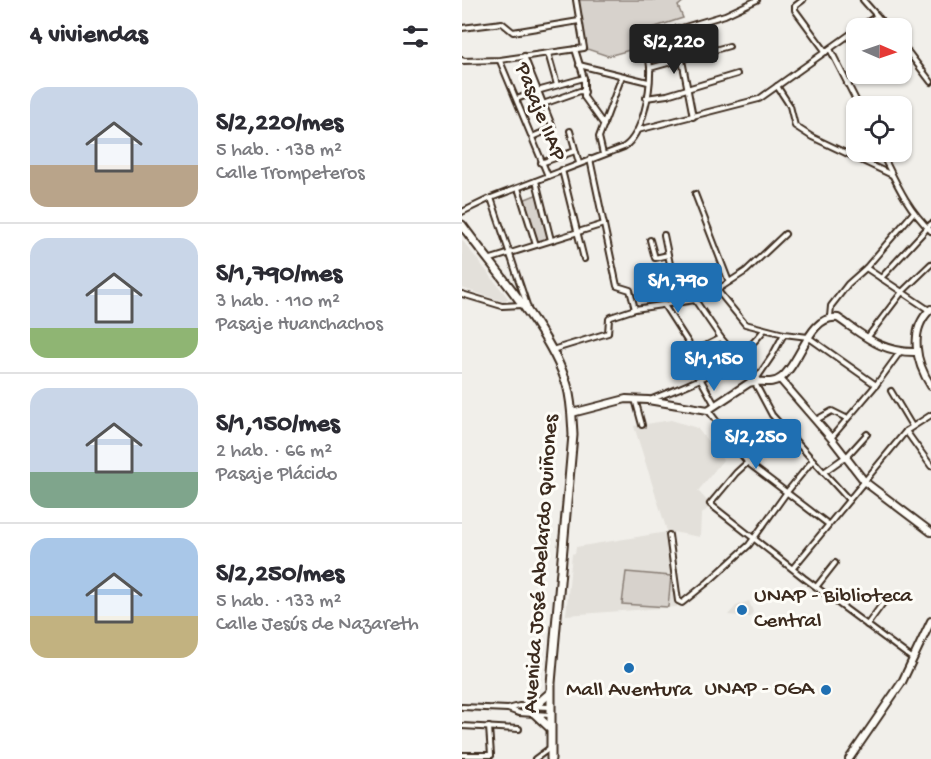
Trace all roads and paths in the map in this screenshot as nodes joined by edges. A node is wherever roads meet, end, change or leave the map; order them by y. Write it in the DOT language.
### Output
graph roads {
  1 [pos="576,0"];
  2 [pos="757,0"];
  3 [pos="802,0"];
  4 [pos="863,0"];
  5 [pos="877,16"];
  6 [pos="874,18"];
  7 [pos="579,21"];
  8 [pos="462,28"];
  9 [pos="678,28"];
  10 [pos="846,37"];
  11 [pos="729,46"];
  12 [pos="575,49"];
  13 [pos="828,50"];
  14 [pos="548,54"];
  15 [pos="524,56"];
  16 [pos="500,60"];
  17 [pos="682,60"];
  18 [pos="912,60"];
  19 [pos="462,61"];
  20 [pos="579,65"];
  21 [pos="650,68"];
  22 [pos="738,74"];
  23 [pos="622,76"];
  24 [pos="584,78"];
  25 [pos="648,82"];
  26 [pos="846,82"];
  27 [pos="931,82"];
  28 [pos="847,84"];
  29 [pos="558,85"];
  30 [pos="777,86"];
  31 [pos="688,89"];
  32 [pos="537,91"];
  33 [pos="585,92"];
  34 [pos="854,96"];
  35 [pos="646,98"];
  36 [pos="517,99"];
  37 [pos="543,105"];
  38 [pos="693,117"];
  39 [pos="604,125"];
  40 [pos="638,130"];
  41 [pos="570,131"];
  42 [pos="532,137"];
  43 [pos="575,151"];
  44 [pos="603,154"];
  45 [pos="590,159"];
  46 [pos="886,162"];
  47 [pos="579,163"];
  48 [pos="542,164"];
  49 [pos="562,170"];
  50 [pos="892,175"];
  51 [pos="548,176"];
  52 [pos="536,181"];
  53 [pos="518,188"];
  54 [pos="695,194"];
  55 [pos="491,198"];
  56 [pos="462,212"];
  57 [pos="913,213"];
  58 [pos="604,224"];
  59 [pos="462,225"];
  60 [pos="930,228"];
  61 [pos="578,232"];
  62 [pos="785,234"];
  63 [pos="664,235"];
  64 [pos="551,240"];
  65 [pos="650,240"];
  66 [pos="536,245"];
  67 [pos="510,254"];
  68 [pos="668,255"];
  69 [pos="584,259"];
  70 [pos="488,261"];
  71 [pos="931,264"];
  72 [pos="866,268"];
  73 [pos="881,278"];
  74 [pos="729,282"];
  75 [pos="717,290"];
  76 [pos="902,292"];
  77 [pos="462,294"];
  78 [pos="695,300"];
  79 [pos="678,303"];
  80 [pos="522,305"];
  81 [pos="664,305"];
  82 [pos="635,309"];
  83 [pos="930,309"];
  84 [pos="830,317"];
  85 [pos="531,319"];
  86 [pos="764,330"];
  87 [pos="784,334"];
  88 [pos="721,338"];
  89 [pos="808,338"];
  90 [pos="867,338"];
  91 [pos="552,350"];
  92 [pos="900,352"];
  93 [pos="917,352"];
  94 [pos="737,357"];
  95 [pos="780,379"];
  96 [pos="701,380"];
  97 [pos="755,381"];
  98 [pos="876,386"];
  99 [pos="931,386"];
  100 [pos="891,391"];
  101 [pos="635,399"];
  102 [pos="648,400"];
  103 [pos="715,405"];
  104 [pos="708,410"];
  105 [pos="572,413"];
  106 [pos="931,415"];
  107 [pos="846,418"];
  108 [pos="816,420"];
  109 [pos="642,425"];
  110 [pos="912,426"];
  111 [pos="785,428"];
  112 [pos="906,431"];
  113 [pos="867,434"];
  114 [pos="831,438"];
  115 [pos="846,456"];
  116 [pos="813,460"];
  117 [pos="748,463"];
  118 [pos="931,466"];
  119 [pos="824,472"];
  120 [pos="865,482"];
  121 [pos="787,492"];
  122 [pos="849,500"];
  123 [pos="828,524"];
  124 [pos="931,532"];
  125 [pos="669,535"];
  126 [pos="754,538"];
  127 [pos="834,563"];
  128 [pos="793,568"];
  129 [pos="817,586"];
  130 [pos="886,599"];
  131 [pos="931,621"];
  132 [pos="867,625"];
  133 [pos="913,660"];
  134 [pos="550,693"];
  135 [pos="535,706"];
  136 [pos="550,706"];
  137 [pos="462,707"];
  138 [pos="508,709"];
  139 [pos="535,714"];
  140 [pos="549,715"];
  141 [pos="462,726"];
  142 [pos="489,727"];
  143 [pos="549,728"];
  144 [pos="519,729"];
  145 [pos="550,748"];
  146 [pos="462,755"];
  147 [pos="493,757"];
  148 [pos="535,759"];
  149 [pos="551,759"];
  150 [pos="849,759"];
  1 -- 7 [label="street"];
  2 -- 9 [label="street"];
  3 -- 13 [label="street"];
  4 -- 5 [label="street"];
  5 -- 6 [label="street"];
  7 -- 8 [label="street"];
  7 -- 12 [label="street"];
  9 -- 17 [label="street"];
  9 -- 21 [label="street"];
  10 -- 13 [label="street"];
  11 -- 17 [label="street"];
  12 -- 14 [label="street"];
  12 -- 20 [label="street"];
  13 -- 26 [label="street"];
  13 -- 30 [label="street"];
  14 -- 15 [label="street"];
  14 -- 29 [label="street"];
  15 -- 16 [label="street"];
  15 -- 32 [label="street"];
  16 -- 19 [label="street"];
  16 -- 36 [label="street, Pasaje IIAP"];
  17 -- 21 [label="street"];
  17 -- 31 [label="street"];
  18 -- 27 [label="street"];
  20 -- 23 [label="street"];
  20 -- 24 [label="street"];
  21 -- 25 [label="street"];
  22 -- 31 [label="street"];
  23 -- 25 [label="street"];
  23 -- 39 [label="street"];
  24 -- 29 [label="street"];
  24 -- 33 [label="street"];
  25 -- 35 [label="street"];
  28 -- 34 [label="street"];
  29 -- 32 [label="street"];
  30 -- 38 [label="street"];
  30 -- 50 [label="street"];
  31 -- 35 [label="street"];
  31 -- 38 [label="street"];
  32 -- 36 [label="street"];
  32 -- 37 [label="street"];
  33 -- 37 [label="street"];
  33 -- 39 [label="street"];
  35 -- 40 [label="street"];
  36 -- 42 [label="street, Pasaje IIAP"];
  37 -- 42 [label="street"];
  38 -- 40 [label="street"];
  39 -- 44 [label="street"];
  40 -- 44 [label="street"];
  41 -- 43 [label="street"];
  42 -- 48 [label="street, Pasaje IIAP"];
  43 -- 47 [label="street"];
  43 -- 48 [label="street"];
  44 -- 45 [label="street"];
  45 -- 47 [label="street"];
  45 -- 58 [label="street"];
  46 -- 50 [label="street"];
  47 -- 49 [label="street"];
  48 -- 51 [label="street, Pasaje IIAP"];
  49 -- 51 [label="street"];
  49 -- 61 [label="street"];
  50 -- 57 [label="street"];
  51 -- 52 [label="street"];
  52 -- 53 [label="street"];
  52 -- 64 [label="street"];
  53 -- 55 [label="street"];
  53 -- 66 [label="street"];
  54 -- 74 [label="street"];
  55 -- 56 [label="street"];
  55 -- 67 [label="street"];
  57 -- 60 [label="street"];
  57 -- 72 [label="street"];
  58 -- 61 [label="street"];
  58 -- 82 [label="street"];
  59 -- 70 [label="main road, Avenida José Abelardo Quiñones"];
  60 -- 73 [label="street"];
  61 -- 64 [label="street"];
  61 -- 69 [label="street"];
  62 -- 74 [label="street"];
  63 -- 68 [label="street"];
  64 -- 66 [label="street"];
  65 -- 68 [label="street"];
  66 -- 67 [label="street"];
  67 -- 70 [label="street"];
  67 -- 85 [label="street"];
  68 -- 79 [label="street"];
  70 -- 80 [label="main road, Avenida José Abelardo Quiñones"];
  71 -- 76 [label="street"];
  72 -- 73 [label="street"];
  72 -- 84 [label="street"];
  73 -- 76 [label="street"];
  74 -- 75 [label="street"];
  75 -- 78 [label="street"];
  75 -- 86 [label="street"];
  76 -- 83 [label="street"];
  76 -- 90 [label="street"];
  77 -- 80 [label="street"];
  78 -- 79 [label="street"];
  78 -- 88 [label="street"];
  79 -- 81 [label="street"];
  80 -- 85 [label="main road, Avenida José Abelardo Quiñones"];
  81 -- 82 [label="street"];
  81 -- 88 [label="street"];
  82 -- 91 [label="street"];
  83 -- 93 [label="street"];
  84 -- 89 [label="street"];
  84 -- 90 [label="street"];
  85 -- 91 [label="main road, Avenida José Abelardo Quiñones"];
  86 -- 87 [label="street"];
  86 -- 94 [label="street"];
  87 -- 89 [label="street"];
  87 -- 97 [label="street"];
  88 -- 94 [label="street"];
  89 -- 95 [label="street"];
  89 -- 98 [label="street"];
  90 -- 92 [label="street"];
  91 -- 105 [label="main road, Avenida José Abelardo Quiñones"];
  92 -- 93 [label="street"];
  92 -- 98 [label="street"];
  93 -- 99 [label="street"];
  94 -- 96 [label="street"];
  94 -- 97 [label="street"];
  95 -- 97 [label="street"];
  95 -- 108 [label="street"];
  96 -- 102 [label="street"];
  96 -- 103 [label="street"];
  97 -- 103 [label="street"];
  97 -- 111 [label="street"];
  98 -- 107 [label="street"];
  100 -- 110 [label="street"];
  101 -- 102 [label="street"];
  101 -- 105 [label="street"];
  101 -- 109 [label="street"];
  102 -- 104 [label="street"];
  103 -- 104 [label="street"];
  104 -- 117 [label="street"];
  105 -- 134 [label="main road, Avenida José Abelardo Quiñones"];
  106 -- 110 [label="street"];
  107 -- 108 [label="street"];
  107 -- 114 [label="street"];
  108 -- 114 [label="street"];
  110 -- 112 [label="street"];
  111 -- 116 [label="street"];
  111 -- 117 [label="street"];
  112 -- 118 [label="street"];
  112 -- 120 [label="street"];
  113 -- 115 [label="street"];
  114 -- 115 [label="street"];
  115 -- 119 [label="street"];
  115 -- 120 [label="street"];
  116 -- 119 [label="street"];
  116 -- 121 [label="street"];
  117 -- 121 [label="street"];
  117 -- 126 [label="street"];
  119 -- 122 [label="street"];
  120 -- 122 [label="street"];
  120 -- 124 [label="street"];
  121 -- 123 [label="street"];
  121 -- 126 [label="street"];
  122 -- 123 [label="street"];
  123 -- 128 [label="street"];
  125 -- 126 [label="street"];
  126 -- 128 [label="street"];
  127 -- 129 [label="street"];
  128 -- 129 [label="street"];
  129 -- 132 [label="street"];
  130 -- 132 [label="street"];
  131 -- 133 [label="street"];
  132 -- 133 [label="street"];
  133 -- 150 [label="street"];
  134 -- 135 [label="main road"];
  134 -- 136 [label="main road, Avenida José Abelardo Quiñones"];
  135 -- 136 [label="street"];
  135 -- 138 [label="street"];
  136 -- 140 [label="main road, Avenida José Abelardo Quiñones"];
  137 -- 138 [label="street"];
  138 -- 139 [label="street"];
  139 -- 140 [label="street"];
  139 -- 143 [label="main road"];
  140 -- 143 [label="main road, Avenida José Abelardo Quiñones"];
  141 -- 142 [label="street"];
  142 -- 144 [label="street"];
  142 -- 147 [label="street"];
  143 -- 145 [label="main road, Avenida José Abelardo Quiñones"];
  145 -- 148 [label="street"];
  145 -- 149 [label="main road, Avenida José Abelardo Quiñones"];
  146 -- 147 [label="street"];
}
